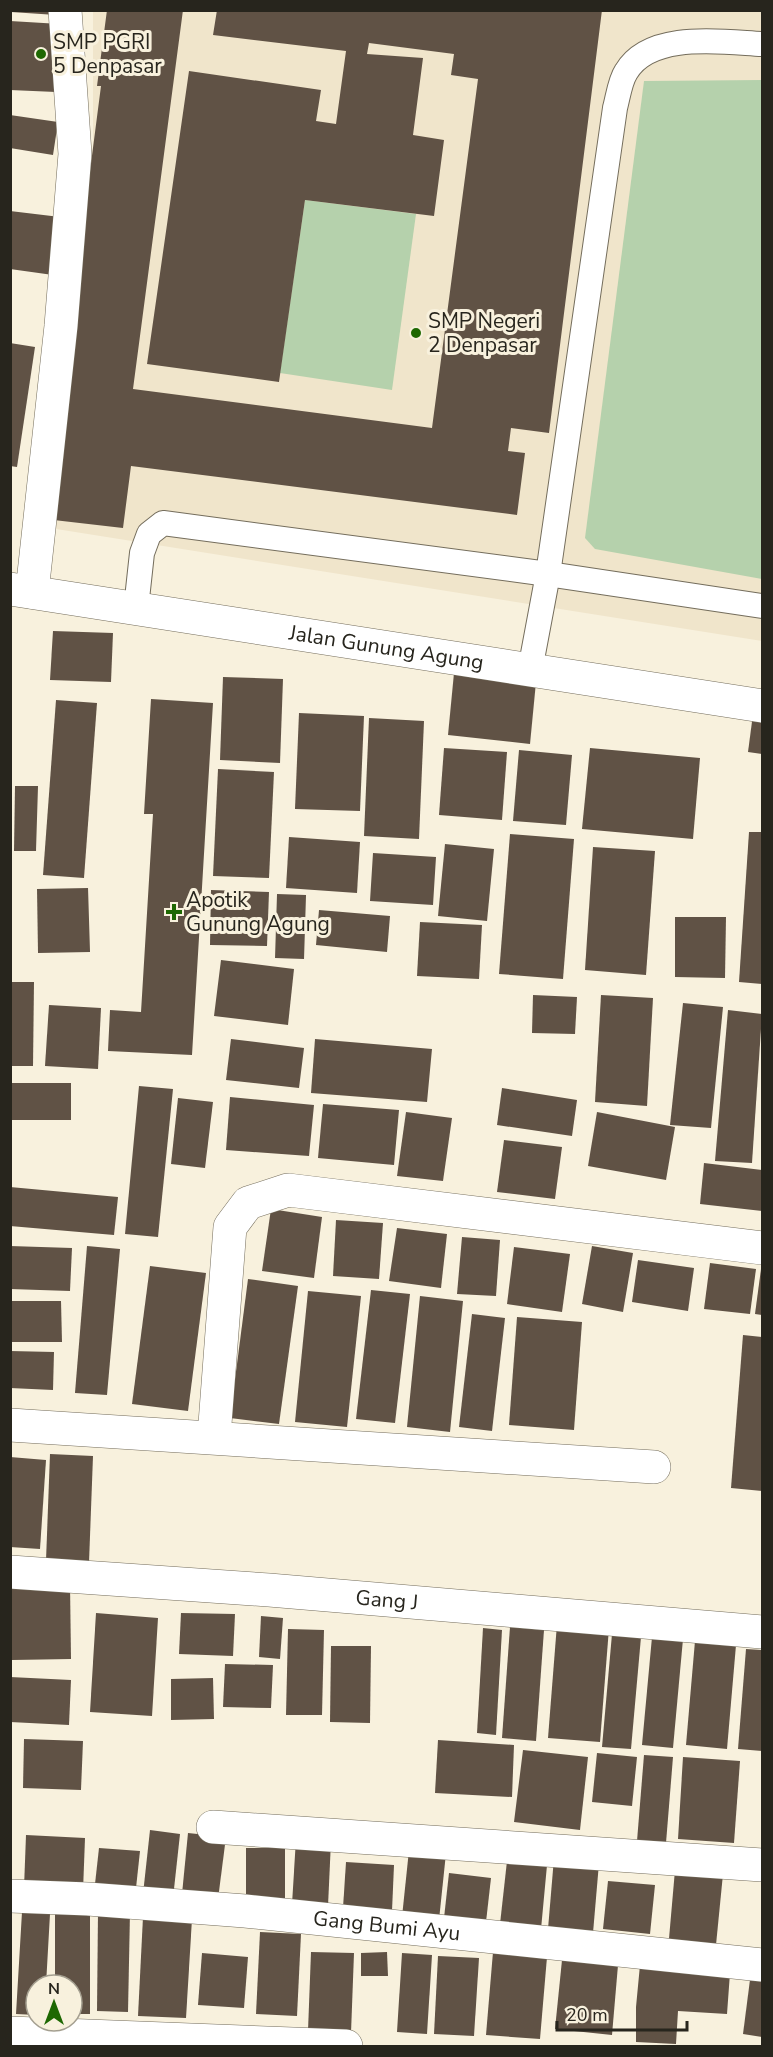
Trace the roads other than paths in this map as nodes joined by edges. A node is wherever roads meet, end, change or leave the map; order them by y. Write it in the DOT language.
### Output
graph roads {
  1 [pos="65,10"];
  2 [pos="762,44"];
  3 [pos="548,574"];
  4 [pos="21,590"];
  5 [pos="762,606"];
  6 [pos="136,608"];
  7 [pos="530,670"];
  8 [pos="762,706"];
  9 [pos="762,1248"];
  10 [pos="10,1425"];
  11 [pos="214,1437"];
  12 [pos="654,1467"];
  13 [pos="10,1572"];
  14 [pos="762,1632"];
  15 [pos="213,1827"];
  16 [pos="762,1865"];
  17 [pos="10,1896"];
  18 [pos="762,1965"];
  19 [pos="10,2032"];
  20 [pos="346,2046"];
  1 -- 4 [label="street"];
  2 -- 3 [label="lane"];
  3 -- 5 [label="lane"];
  3 -- 6 [label="lane"];
  3 -- 7 [label="lane"];
  4 -- 6 [label="street, Jalan Gunung Agung"];
  6 -- 7 [label="street, Jalan Gunung Agung"];
  7 -- 8 [label="street, Jalan Gunung Agung"];
  9 -- 11 [label="street"];
  10 -- 11 [label="street"];
  11 -- 12 [label="street"];
  13 -- 14 [label="street, Gang J"];
  15 -- 16 [label="street"];
  17 -- 18 [label="street, Gang Bumi Ayu"];
  19 -- 20 [label="street"];
}
